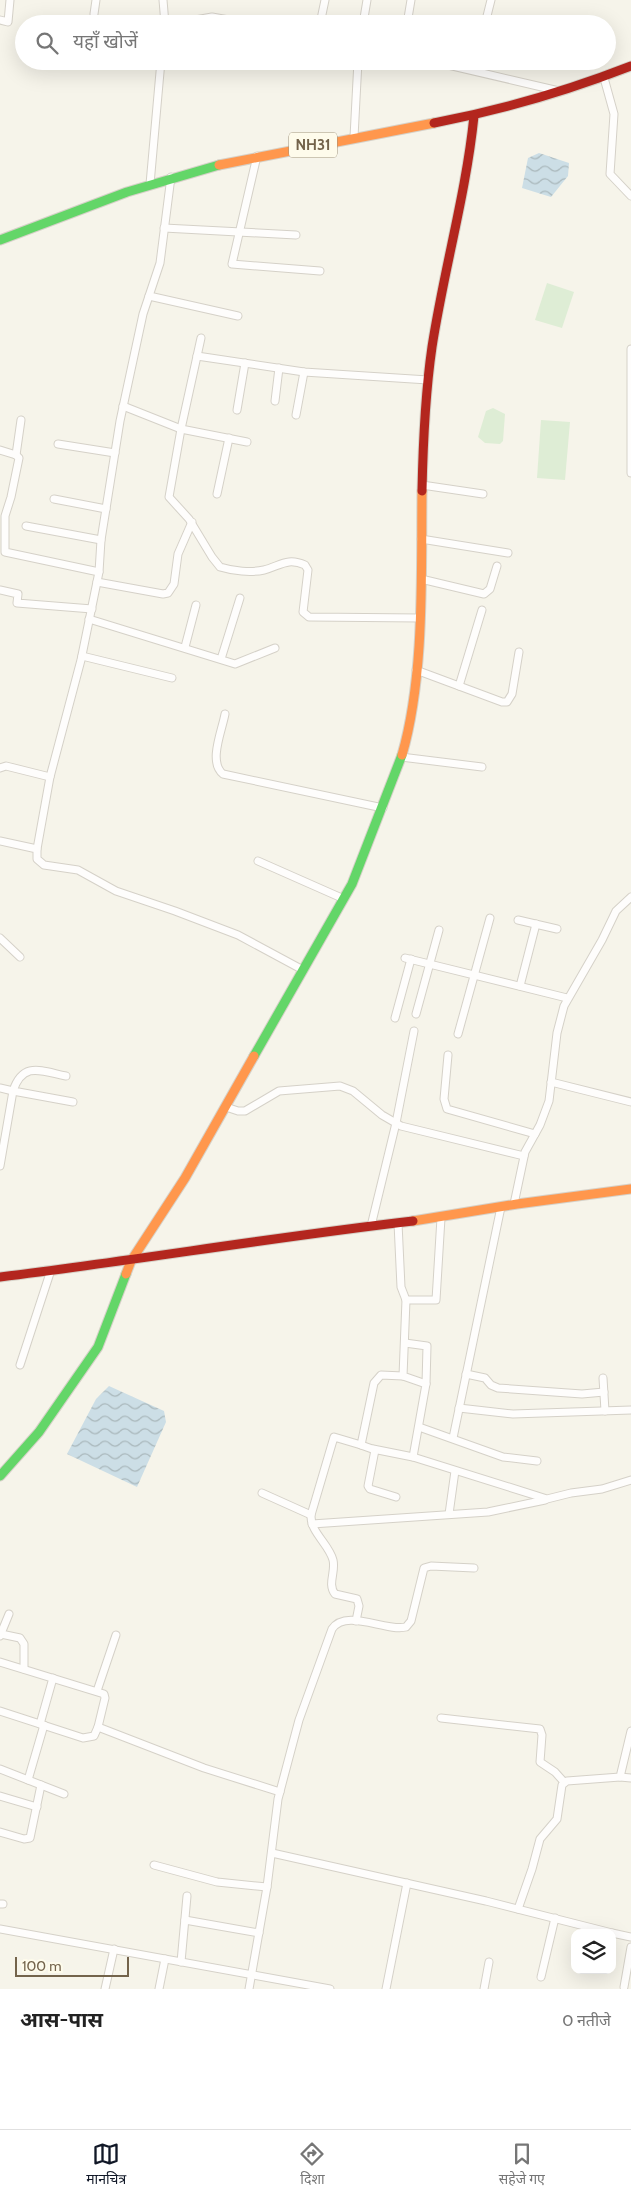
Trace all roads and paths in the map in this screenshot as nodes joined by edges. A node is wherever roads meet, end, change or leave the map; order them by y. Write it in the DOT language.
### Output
graph roads {
  1 [pos="10,0"];
  2 [pos="96,0"];
  3 [pos="163,0"];
  4 [pos="324,0"];
  5 [pos="367,0"];
  6 [pos="411,0"];
  7 [pos="491,0"];
  8 [pos="94,14"];
  9 [pos="164,15"];
  10 [pos="322,15"];
  11 [pos="364,15"];
  12 [pos="408,15"];
  13 [pos="487,15"];
  14 [pos="0,20"];
  15 [pos="631,66"];
  16 [pos="161,70"];
  17 [pos="358,70"];
  18 [pos="474,70"];
  19 [pos="604,78"];
  20 [pos="564,92"];
  21 [pos="474,116"];
  22 [pos="354,137"];
  23 [pos="257,156"];
  24 [pos="171,177"];
  25 [pos="150,184"];
  26 [pos="631,196"];
  27 [pos="164,228"];
  28 [pos="239,231"];
  29 [pos="296,235"];
  30 [pos="0,240"];
  31 [pos="320,271"];
  32 [pos="149,296"];
  33 [pos="238,316"];
  34 [pos="201,338"];
  35 [pos="631,349"];
  36 [pos="197,356"];
  37 [pos="245,363"];
  38 [pos="279,368"];
  39 [pos="304,372"];
  40 [pos="428,380"];
  41 [pos="275,401"];
  42 [pos="123,406"];
  43 [pos="237,410"];
  44 [pos="296,415"];
  45 [pos="21,420"];
  46 [pos="181,429"];
  47 [pos="229,438"];
  48 [pos="247,442"];
  49 [pos="58,444"];
  50 [pos="0,450"];
  51 [pos="115,453"];
  52 [pos="16,455"];
  53 [pos="631,473"];
  54 [pos="422,485"];
  55 [pos="217,494"];
  56 [pos="483,494"];
  57 [pos="54,499"];
  58 [pos="106,509"];
  59 [pos="192,522"];
  60 [pos="26,526"];
  61 [pos="421,538"];
  62 [pos="101,540"];
  63 [pos="508,554"];
  64 [pos="497,566"];
  65 [pos="99,572"];
  66 [pos="421,579"];
  67 [pos="97,582"];
  68 [pos="0,590"];
  69 [pos="240,598"];
  70 [pos="196,606"];
  71 [pos="92,609"];
  72 [pos="482,610"];
  73 [pos="420,618"];
  74 [pos="89,620"];
  75 [pos="185,647"];
  76 [pos="275,648"];
  77 [pos="520,652"];
  78 [pos="82,656"];
  79 [pos="221,659"];
  80 [pos="416,670"];
  81 [pos="172,678"];
  82 [pos="459,686"];
  83 [pos="225,714"];
  84 [pos="401,757"];
  85 [pos="482,767"];
  86 [pos="0,768"];
  87 [pos="50,777"];
  88 [pos="383,808"];
  89 [pos="0,841"];
  90 [pos="37,849"];
  91 [pos="258,861"];
  92 [pos="631,897"];
  93 [pos="344,899"];
  94 [pos="490,918"];
  95 [pos="518,920"];
  96 [pos="536,924"];
  97 [pos="557,929"];
  98 [pos="439,930"];
  99 [pos="0,938"];
  100 [pos="20,957"];
  101 [pos="430,964"];
  102 [pos="303,970"];
  103 [pos="474,975"];
  104 [pos="520,986"];
  105 [pos="567,998"];
  106 [pos="416,1014"];
  107 [pos="395,1018"];
  108 [pos="414,1031"];
  109 [pos="458,1034"];
  110 [pos="448,1055"];
  111 [pos="66,1076"];
  112 [pos="551,1082"];
  113 [pos="0,1088"];
  114 [pos="13,1091"];
  115 [pos="73,1102"];
  116 [pos="631,1102"];
  117 [pos="226,1107"];
  118 [pos="396,1123"];
  119 [pos="535,1134"];
  120 [pos="524,1156"];
  121 [pos="0,1166"];
  122 [pos="631,1189"];
  123 [pos="514,1204"];
  124 [pos="500,1207"];
  125 [pos="441,1218"];
  126 [pos="398,1223"];
  127 [pos="371,1226"];
  128 [pos="131,1261"];
  129 [pos="51,1270"];
  130 [pos="0,1276"];
  131 [pos="406,1300"];
  132 [pos="404,1343"];
  133 [pos="20,1365"];
  134 [pos="466,1374"];
  135 [pos="403,1376"];
  136 [pos="603,1378"];
  137 [pos="426,1384"];
  138 [pos="604,1392"];
  139 [pos="459,1408"];
  140 [pos="631,1410"];
  141 [pos="605,1411"];
  142 [pos="419,1427"];
  143 [pos="453,1438"];
  144 [pos="361,1444"];
  145 [pos="373,1448"];
  146 [pos="413,1457"];
  147 [pos="537,1461"];
  148 [pos="454,1471"];
  149 [pos="0,1476"];
  150 [pos="631,1480"];
  151 [pos="262,1493"];
  152 [pos="396,1497"];
  153 [pos="547,1499"];
  154 [pos="449,1514"];
  155 [pos="311,1515"];
  156 [pos="312,1524"];
  157 [pos="474,1568"];
  158 [pos="9,1614"];
  159 [pos="356,1621"];
  160 [pos="0,1635"];
  161 [pos="116,1635"];
  162 [pos="0,1662"];
  163 [pos="24,1669"];
  164 [pos="53,1678"];
  165 [pos="97,1691"];
  166 [pos="0,1711"];
  167 [pos="440,1718"];
  168 [pos="42,1724"];
  169 [pos="98,1727"];
  170 [pos="631,1731"];
  171 [pos="0,1769"];
  172 [pos="620,1777"];
  173 [pos="631,1778"];
  174 [pos="28,1780"];
  175 [pos="564,1782"];
  176 [pos="41,1785"];
  177 [pos="280,1792"];
  178 [pos="64,1794"];
  179 [pos="0,1796"];
  180 [pos="37,1807"];
  181 [pos="0,1832"];
  182 [pos="272,1853"];
  183 [pos="154,1865"];
  184 [pos="407,1883"];
  185 [pos="267,1887"];
  186 [pos="187,1896"];
  187 [pos="518,1909"];
  188 [pos="555,1918"];
  189 [pos="185,1920"];
  190 [pos="0,1929"];
  191 [pos="597,1929"];
  192 [pos="259,1933"];
  193 [pos="616,1934"];
  194 [pos="631,1938"];
  195 [pos="631,1947"];
  196 [pos="114,1949"];
  197 [pos="165,1959"];
  198 [pos="181,1962"];
  199 [pos="489,1962"];
  200 [pos="251,1976"];
  201 [pos="541,1976"];
  202 [pos="631,1980"];
  203 [pos="622,1988"];
  204 [pos="105,1989"];
  205 [pos="159,1989"];
  206 [pos="249,1989"];
  207 [pos="330,1989"];
  208 [pos="386,1989"];
  209 [pos="484,1989"];
  1 -- 14 [label="street"];
  2 -- 8 [label="street"];
  3 -- 9 [label="street"];
  4 -- 10 [label="street"];
  5 -- 11 [label="street"];
  6 -- 12 [label="street"];
  7 -- 13 [label="street"];
  15 -- 19 [label="main road, NH31"];
  16 -- 25 [label="street"];
  17 -- 22 [label="street"];
  18 -- 20 [label="street"];
  19 -- 20 [label="main road, NH31"];
  19 -- 26 [label="street"];
  20 -- 21 [label="main road, NH31"];
  21 -- 22 [label="main road, NH31"];
  21 -- 40 [label="main road"];
  22 -- 23 [label="main road, NH31"];
  23 -- 24 [label="main road, NH31"];
  23 -- 28 [label="street"];
  24 -- 25 [label="main road, NH31"];
  24 -- 27 [label="street"];
  25 -- 30 [label="main road, NH31"];
  27 -- 28 [label="street"];
  27 -- 32 [label="street"];
  28 -- 29 [label="street"];
  28 -- 31 [label="street"];
  32 -- 33 [label="street"];
  32 -- 42 [label="street"];
  34 -- 36 [label="street"];
  35 -- 53 [label="street"];
  36 -- 37 [label="street"];
  36 -- 46 [label="street"];
  37 -- 38 [label="street"];
  37 -- 43 [label="street"];
  38 -- 39 [label="street"];
  38 -- 41 [label="street"];
  39 -- 40 [label="street"];
  39 -- 44 [label="street"];
  40 -- 54 [label="main road"];
  42 -- 46 [label="street"];
  42 -- 51 [label="street"];
  45 -- 52 [label="street"];
  46 -- 47 [label="street"];
  46 -- 59 [label="street"];
  47 -- 48 [label="street"];
  47 -- 55 [label="street"];
  49 -- 51 [label="street"];
  50 -- 52 [label="street"];
  51 -- 58 [label="street"];
  52 -- 65 [label="street"];
  54 -- 56 [label="street"];
  54 -- 61 [label="main road"];
  57 -- 58 [label="street"];
  58 -- 62 [label="street"];
  59 -- 67 [label="street"];
  59 -- 73 [label="street"];
  60 -- 62 [label="street"];
  61 -- 63 [label="street"];
  61 -- 66 [label="main road"];
  62 -- 65 [label="street"];
  64 -- 66 [label="street"];
  65 -- 67 [label="street"];
  66 -- 73 [label="main road"];
  67 -- 71 [label="street"];
  68 -- 71 [label="street"];
  69 -- 79 [label="street"];
  70 -- 75 [label="street"];
  71 -- 74 [label="street"];
  72 -- 82 [label="street"];
  73 -- 80 [label="main road"];
  74 -- 75 [label="street"];
  74 -- 78 [label="street"];
  75 -- 79 [label="street"];
  76 -- 79 [label="street"];
  77 -- 82 [label="street"];
  78 -- 81 [label="street"];
  78 -- 87 [label="street"];
  80 -- 82 [label="street"];
  80 -- 84 [label="main road"];
  83 -- 88 [label="street"];
  84 -- 85 [label="street"];
  84 -- 88 [label="main road"];
  86 -- 87 [label="street"];
  87 -- 90 [label="street"];
  88 -- 93 [label="main road"];
  89 -- 90 [label="street"];
  90 -- 102 [label="street"];
  91 -- 93 [label="street"];
  92 -- 105 [label="street"];
  93 -- 102 [label="main road"];
  94 -- 103 [label="street"];
  95 -- 96 [label="street"];
  96 -- 97 [label="street"];
  96 -- 104 [label="street"];
  98 -- 101 [label="street"];
  99 -- 100 [label="street"];
  101 -- 103 [label="street"];
  101 -- 106 [label="street"];
  101 -- 107 [label="street"];
  102 -- 117 [label="main road"];
  103 -- 104 [label="street"];
  103 -- 109 [label="street"];
  104 -- 105 [label="street"];
  105 -- 112 [label="street"];
  108 -- 118 [label="street"];
  110 -- 119 [label="street"];
  111 -- 114 [label="street"];
  112 -- 116 [label="street"];
  112 -- 119 [label="street"];
  113 -- 114 [label="street"];
  114 -- 115 [label="street"];
  114 -- 121 [label="street"];
  117 -- 118 [label="street"];
  117 -- 128 [label="main road"];
  118 -- 120 [label="street"];
  118 -- 127 [label="street"];
  119 -- 120 [label="street"];
  120 -- 123 [label="street"];
  122 -- 123 [label="main road"];
  123 -- 124 [label="main road"];
  124 -- 125 [label="main road"];
  124 -- 134 [label="street"];
  125 -- 126 [label="main road"];
  125 -- 131 [label="street"];
  126 -- 127 [label="main road"];
  126 -- 131 [label="street"];
  127 -- 128 [label="main road"];
  128 -- 129 [label="main road"];
  128 -- 149 [label="main road"];
  129 -- 130 [label="main road"];
  129 -- 133 [label="street"];
  131 -- 132 [label="street"];
  132 -- 135 [label="street"];
  132 -- 137 [label="street"];
  134 -- 138 [label="street"];
  134 -- 139 [label="street"];
  135 -- 137 [label="street"];
  135 -- 144 [label="street"];
  136 -- 138 [label="street"];
  137 -- 142 [label="street"];
  138 -- 141 [label="street"];
  139 -- 141 [label="street"];
  139 -- 143 [label="street"];
  140 -- 141 [label="street"];
  142 -- 143 [label="street"];
  142 -- 146 [label="street"];
  143 -- 147 [label="street"];
  144 -- 145 [label="street"];
  144 -- 155 [label="street"];
  145 -- 146 [label="street"];
  145 -- 152 [label="street"];
  146 -- 148 [label="street"];
  148 -- 153 [label="street"];
  148 -- 154 [label="street"];
  150 -- 153 [label="street"];
  151 -- 155 [label="street"];
  153 -- 154 [label="street"];
  154 -- 156 [label="street"];
  155 -- 156 [label="street"];
  156 -- 159 [label="street"];
  157 -- 159 [label="street"];
  158 -- 160 [label="street"];
  159 -- 177 [label="street"];
  160 -- 163 [label="street"];
  161 -- 165 [label="street"];
  162 -- 163 [label="street"];
  163 -- 164 [label="street"];
  164 -- 165 [label="street"];
  164 -- 168 [label="street"];
  165 -- 169 [label="street"];
  166 -- 168 [label="street"];
  167 -- 175 [label="street"];
  168 -- 169 [label="street"];
  168 -- 174 [label="street"];
  169 -- 177 [label="street"];
  170 -- 172 [label="street"];
  171 -- 174 [label="street"];
  172 -- 173 [label="street"];
  172 -- 175 [label="street"];
  174 -- 176 [label="street"];
  175 -- 187 [label="street"];
  176 -- 178 [label="street"];
  176 -- 180 [label="street"];
  177 -- 182 [label="street"];
  179 -- 180 [label="street"];
  180 -- 181 [label="street"];
  182 -- 184 [label="street"];
  182 -- 185 [label="street"];
  183 -- 185 [label="street"];
  184 -- 187 [label="street"];
  184 -- 208 [label="street"];
  185 -- 192 [label="street"];
  186 -- 189 [label="street"];
  187 -- 188 [label="street"];
  188 -- 191 [label="street"];
  188 -- 201 [label="street"];
  189 -- 192 [label="street"];
  189 -- 198 [label="street"];
  190 -- 196 [label="street"];
  192 -- 200 [label="street"];
  193 -- 194 [label="street"];
  195 -- 203 [label="street"];
  196 -- 197 [label="street"];
  196 -- 204 [label="street"];
  197 -- 198 [label="street"];
  197 -- 205 [label="street"];
  198 -- 200 [label="street"];
  199 -- 209 [label="street"];
  200 -- 206 [label="street"];
  200 -- 207 [label="street"];
  202 -- 203 [label="street"];
}
